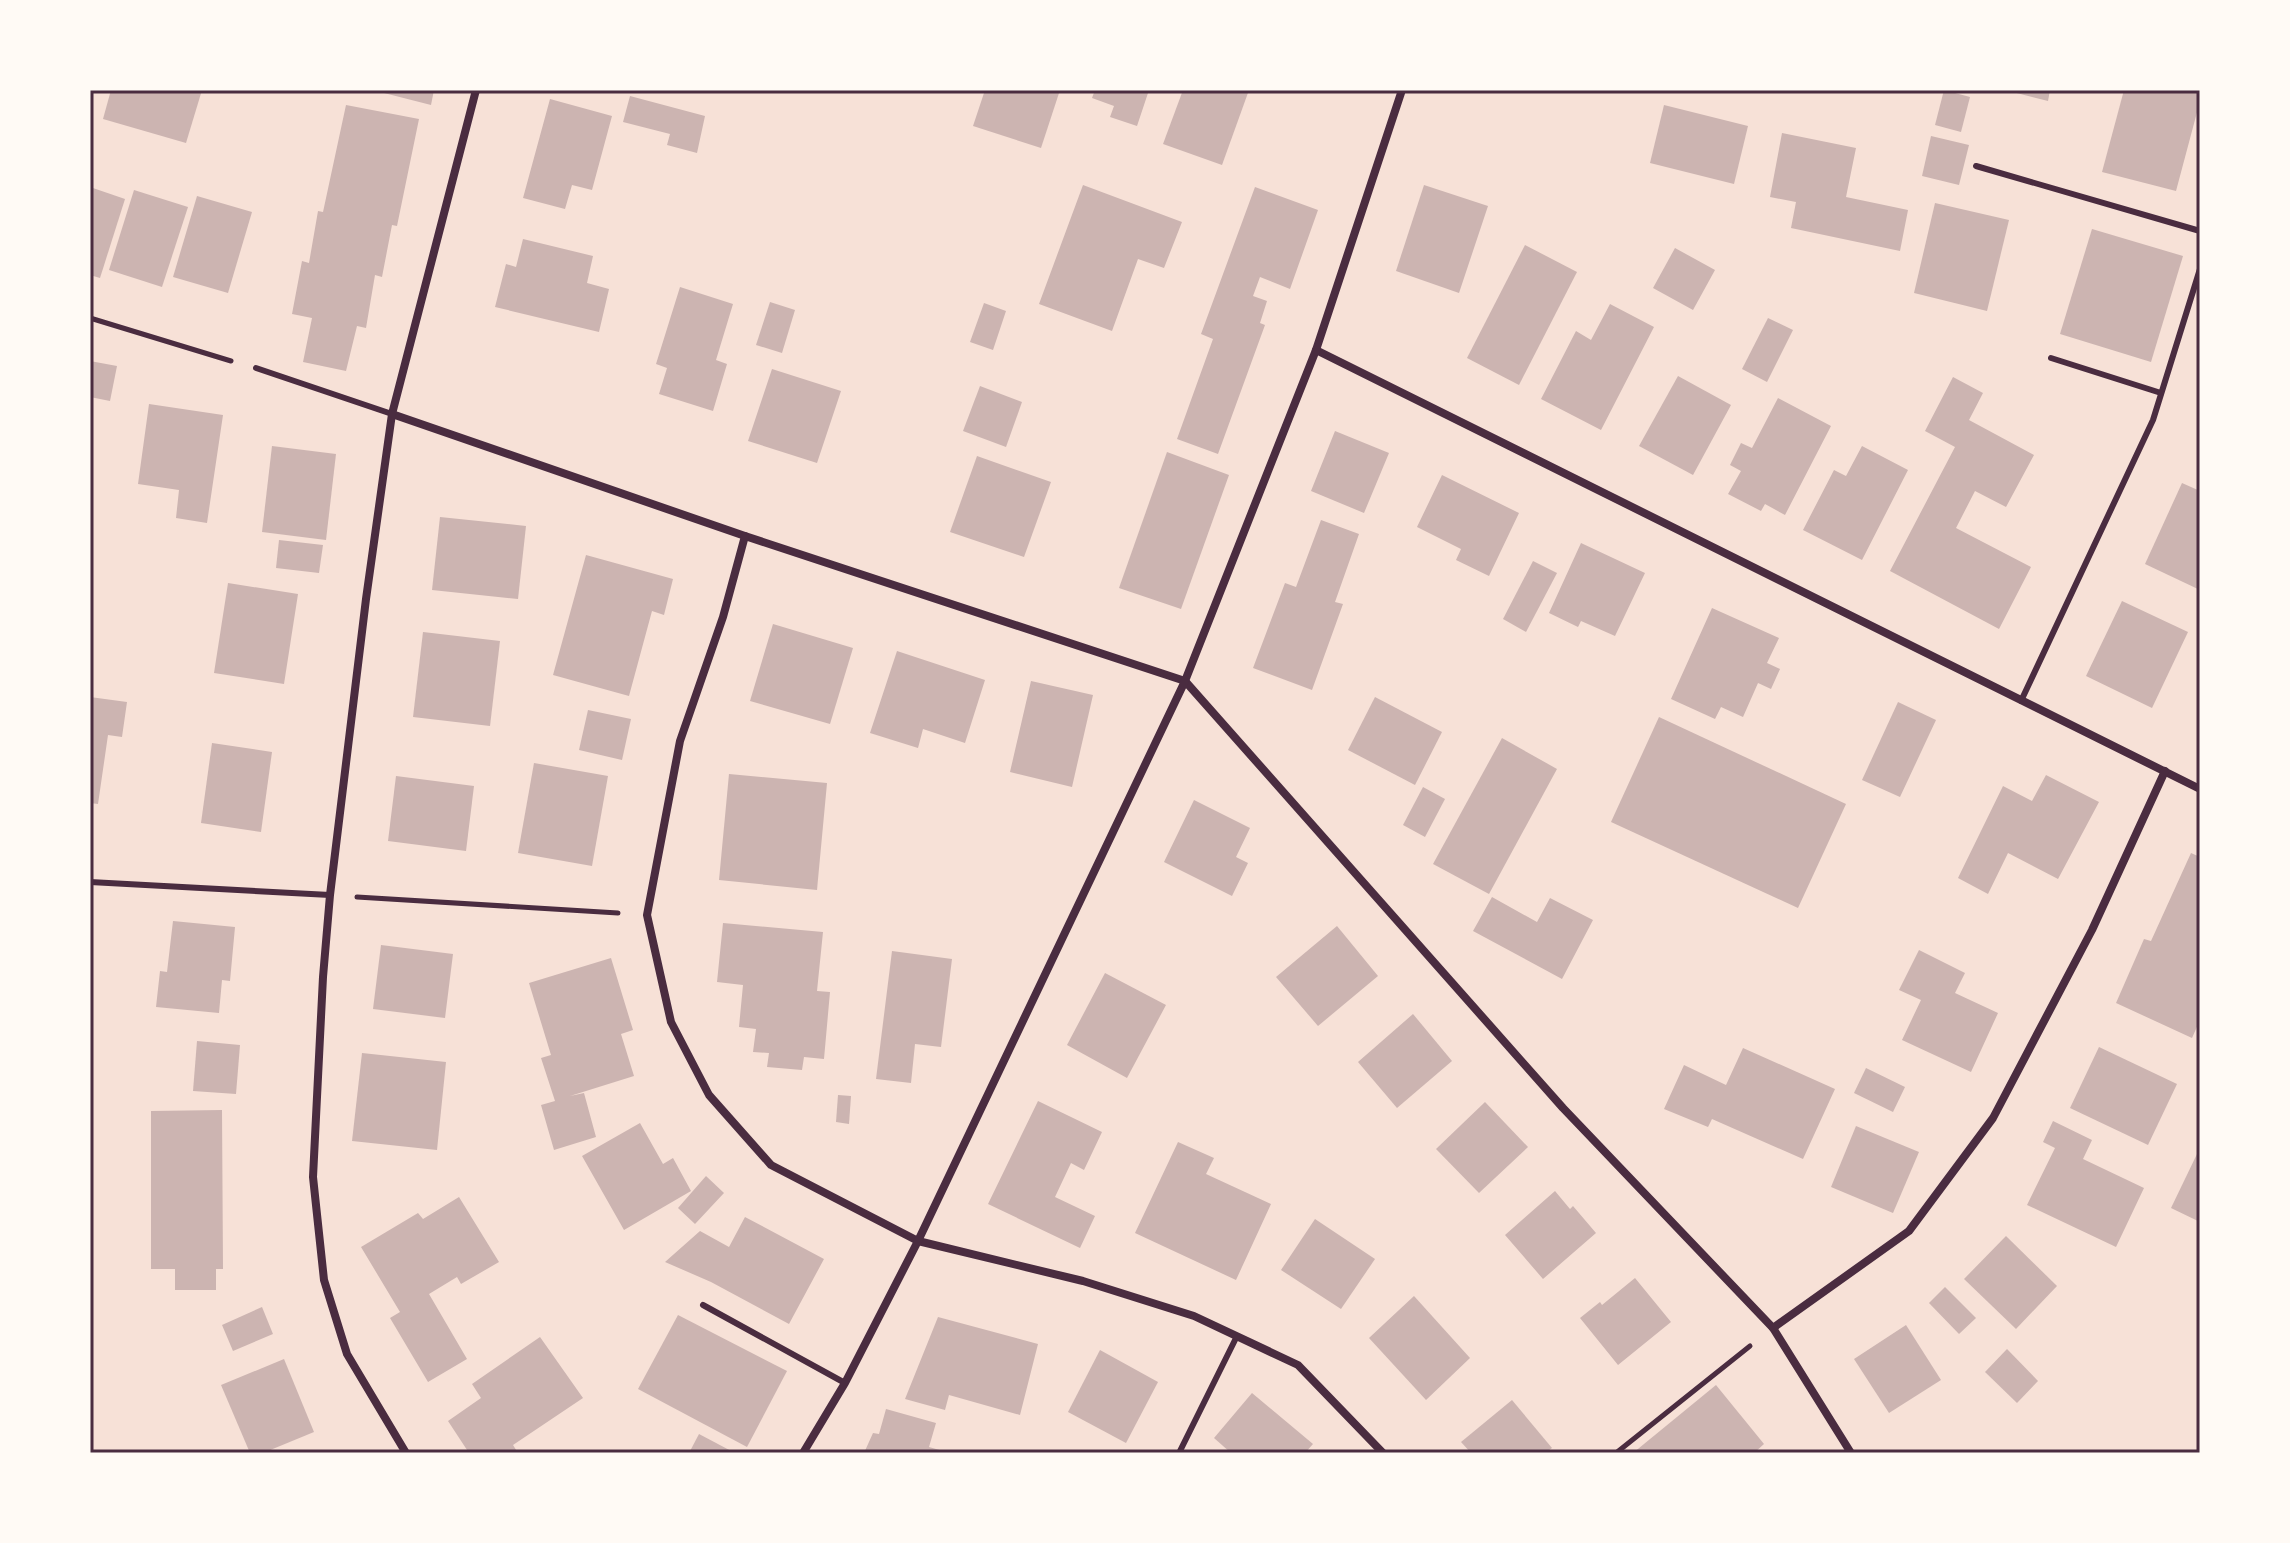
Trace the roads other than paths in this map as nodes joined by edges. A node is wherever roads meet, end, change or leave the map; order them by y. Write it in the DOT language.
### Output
graph roads {
  1 [pos="476,90"];
  2 [pos="1402,90"];
  3 [pos="1976,166"];
  4 [pos="2200,231"];
  5 [pos="2200,269"];
  6 [pos="1316,350"];
  7 [pos="2051,358"];
  8 [pos="256,368"];
  9 [pos="2161,393"];
  10 [pos="392,414"];
  11 [pos="745,536"];
  12 [pos="1185,681"];
  13 [pos="2021,701"];
  14 [pos="2165,771"];
  15 [pos="2200,789"];
  16 [pos="90,882"];
  17 [pos="330,895"];
  18 [pos="918,1241"];
  19 [pos="703,1305"];
  20 [pos="1773,1328"];
  21 [pos="1237,1336"];
  22 [pos="845,1383"];
  23 [pos="406,1453"];
  24 [pos="803,1453"];
  25 [pos="1179,1453"];
  26 [pos="1383,1453"];
  27 [pos="1851,1453"];
  1 -- 10 [label="street"];
  2 -- 6 [label="street"];
  3 -- 4 [label="lane"];
  5 -- 9 [label="lane"];
  6 -- 12 [label="street"];
  6 -- 13 [label="street"];
  7 -- 9 [label="lane"];
  8 -- 10 [label="lane"];
  9 -- 13 [label="lane"];
  10 -- 11 [label="street"];
  10 -- 17 [label="street"];
  11 -- 12 [label="street"];
  11 -- 18 [label="street"];
  12 -- 18 [label="street"];
  12 -- 20 [label="street"];
  13 -- 14 [label="street"];
  14 -- 15 [label="street"];
  14 -- 20 [label="street"];
  16 -- 17 [label="lane"];
  17 -- 23 [label="street"];
  18 -- 21 [label="street"];
  18 -- 22 [label="street"];
  19 -- 22 [label="lane"];
  20 -- 27 [label="street"];
  21 -- 25 [label="lane"];
  21 -- 26 [label="street"];
  22 -- 24 [label="street"];
}
